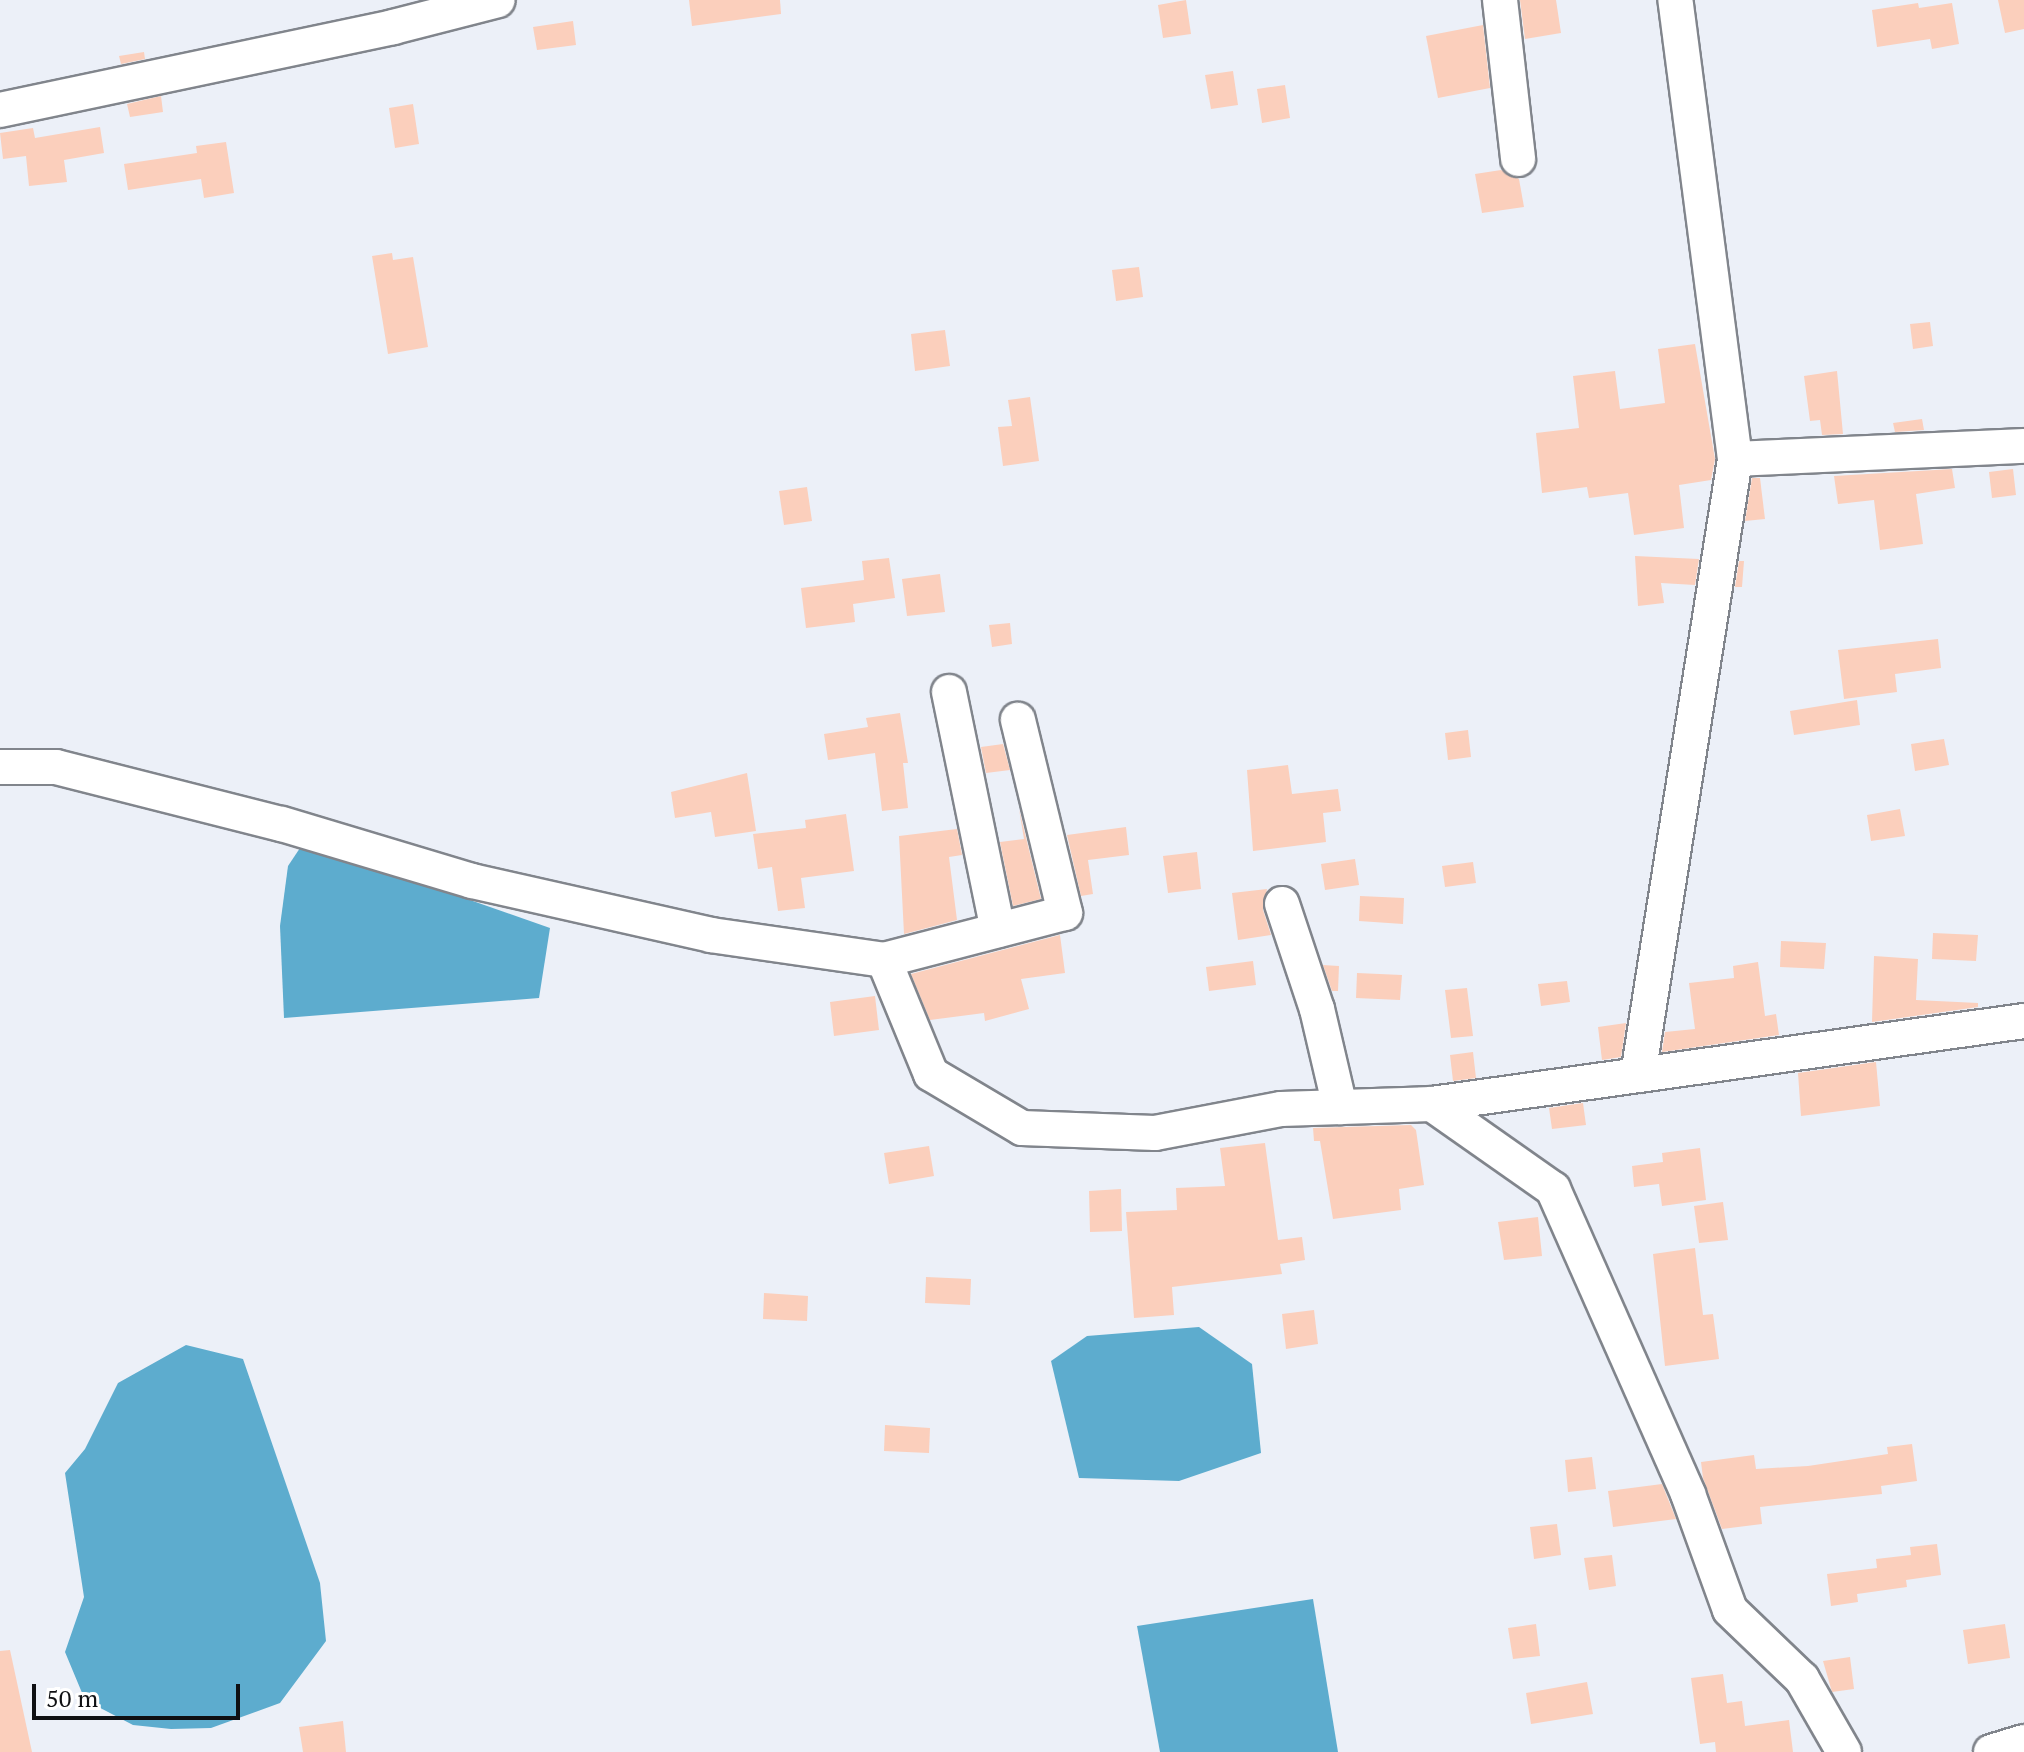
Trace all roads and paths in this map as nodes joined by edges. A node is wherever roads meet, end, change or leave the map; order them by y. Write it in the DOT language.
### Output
graph roads {
  1 [pos="498,0"];
  2 [pos="1500,0"];
  3 [pos="1675,0"];
  4 [pos="0,110"];
  5 [pos="1518,159"];
  6 [pos="2024,446"];
  7 [pos="1735,459"];
  8 [pos="949,692"];
  9 [pos="1018,720"];
  10 [pos="0,767"];
  11 [pos="1282,904"];
  12 [pos="998,930"];
  13 [pos="884,960"];
  14 [pos="2024,1021"];
  15 [pos="1638,1075"];
  16 [pos="1432,1104"];
  17 [pos="1340,1107"];
  18 [pos="2024,1742"];
  19 [pos="1844,1752"];
  20 [pos="1991,1752"];
  1 -- 4 [label="street"];
  2 -- 5 [label="street"];
  3 -- 7 [label="street"];
  6 -- 7 [label="street"];
  7 -- 15 [label="street"];
  8 -- 12 [label="street"];
  9 -- 12 [label="street"];
  10 -- 13 [label="street"];
  11 -- 17 [label="street"];
  12 -- 13 [label="street"];
  13 -- 17 [label="street"];
  14 -- 15 [label="street"];
  15 -- 16 [label="street"];
  16 -- 17 [label="street"];
  16 -- 19 [label="street"];
  18 -- 20 [label="street"];
}
